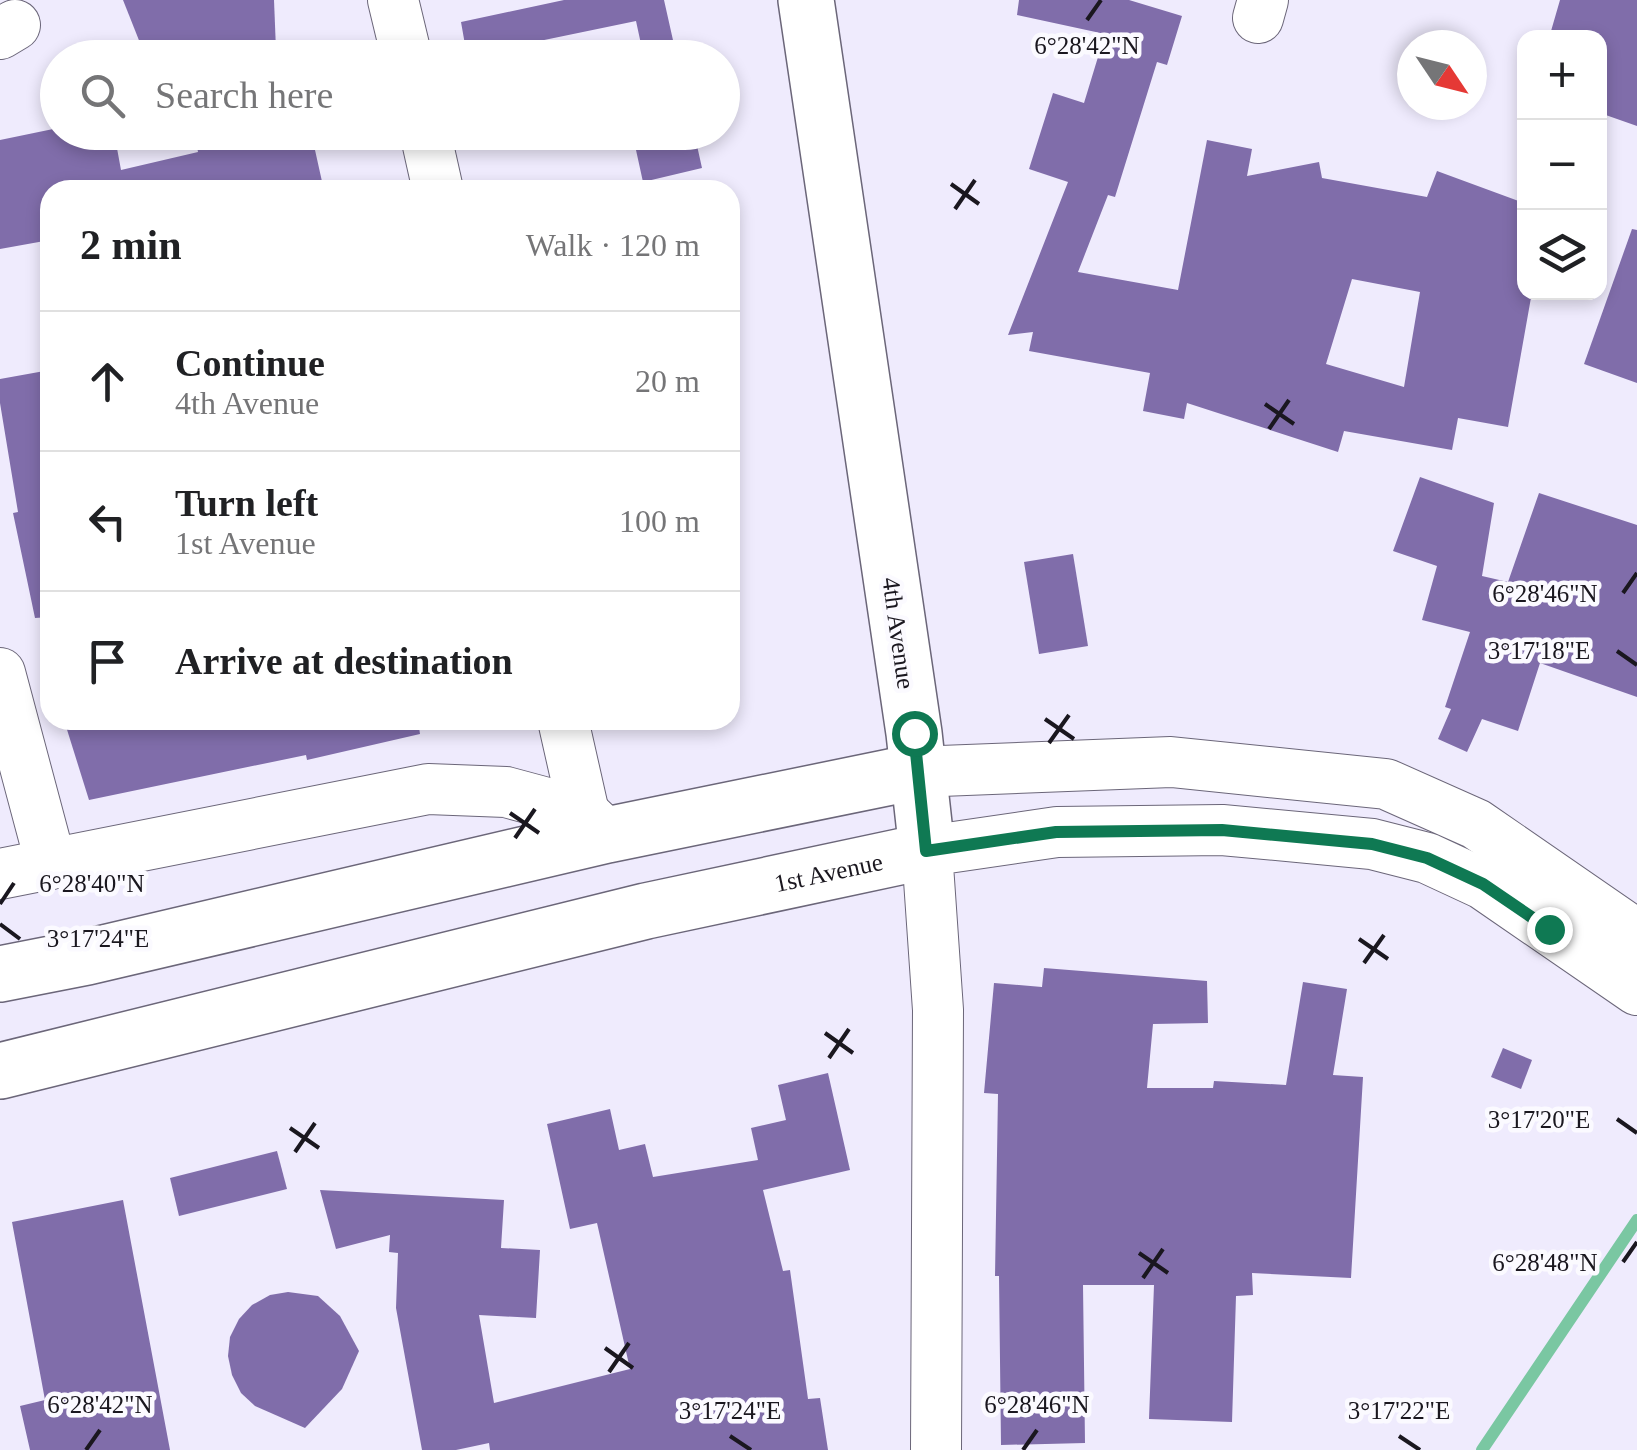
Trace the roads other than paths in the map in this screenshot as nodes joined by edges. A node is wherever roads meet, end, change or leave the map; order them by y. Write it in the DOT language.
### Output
graph roads {
  1 [pos="394,0"];
  2 [pos="806,0"];
  3 [pos="403,40"];
  4 [pos="428,150"];
  5 [pos="436,180"];
  6 [pos="0,673"];
  7 [pos="566,730"];
  8 [pos="916,772"];
  9 [pos="596,824"];
  10 [pos="926,851"];
  11 [pos="51,864"];
  12 [pos="0,874"];
  13 [pos="1564,912"];
  14 [pos="1637,935"];
  15 [pos="0,974"];
  16 [pos="1637,990"];
  17 [pos="0,1070"];
  18 [pos="936,1450"];
  1 -- 3 [label="street"];
  2 -- 8 [label="main road, 4th Avenue"];
  4 -- 5 [label="street"];
  6 -- 11 [label="street"];
  7 -- 9 [label="street"];
  8 -- 9 [label="main road, 1st Avenue"];
  8 -- 10 [label="main road, 4th Avenue"];
  8 -- 13 [label="street, 1st Avenue"];
  9 -- 11 [label="street"];
  9 -- 15 [label="main road, 1st Avenue"];
  10 -- 13 [label="street, 1st Avenue"];
  10 -- 17 [label="main road, 1st Avenue"];
  10 -- 18 [label="street, 4th Avenue"];
  11 -- 12 [label="street"];
  13 -- 14 [label="street, 1st Avenue"];
  13 -- 16 [label="street, 1st Avenue"];
}
